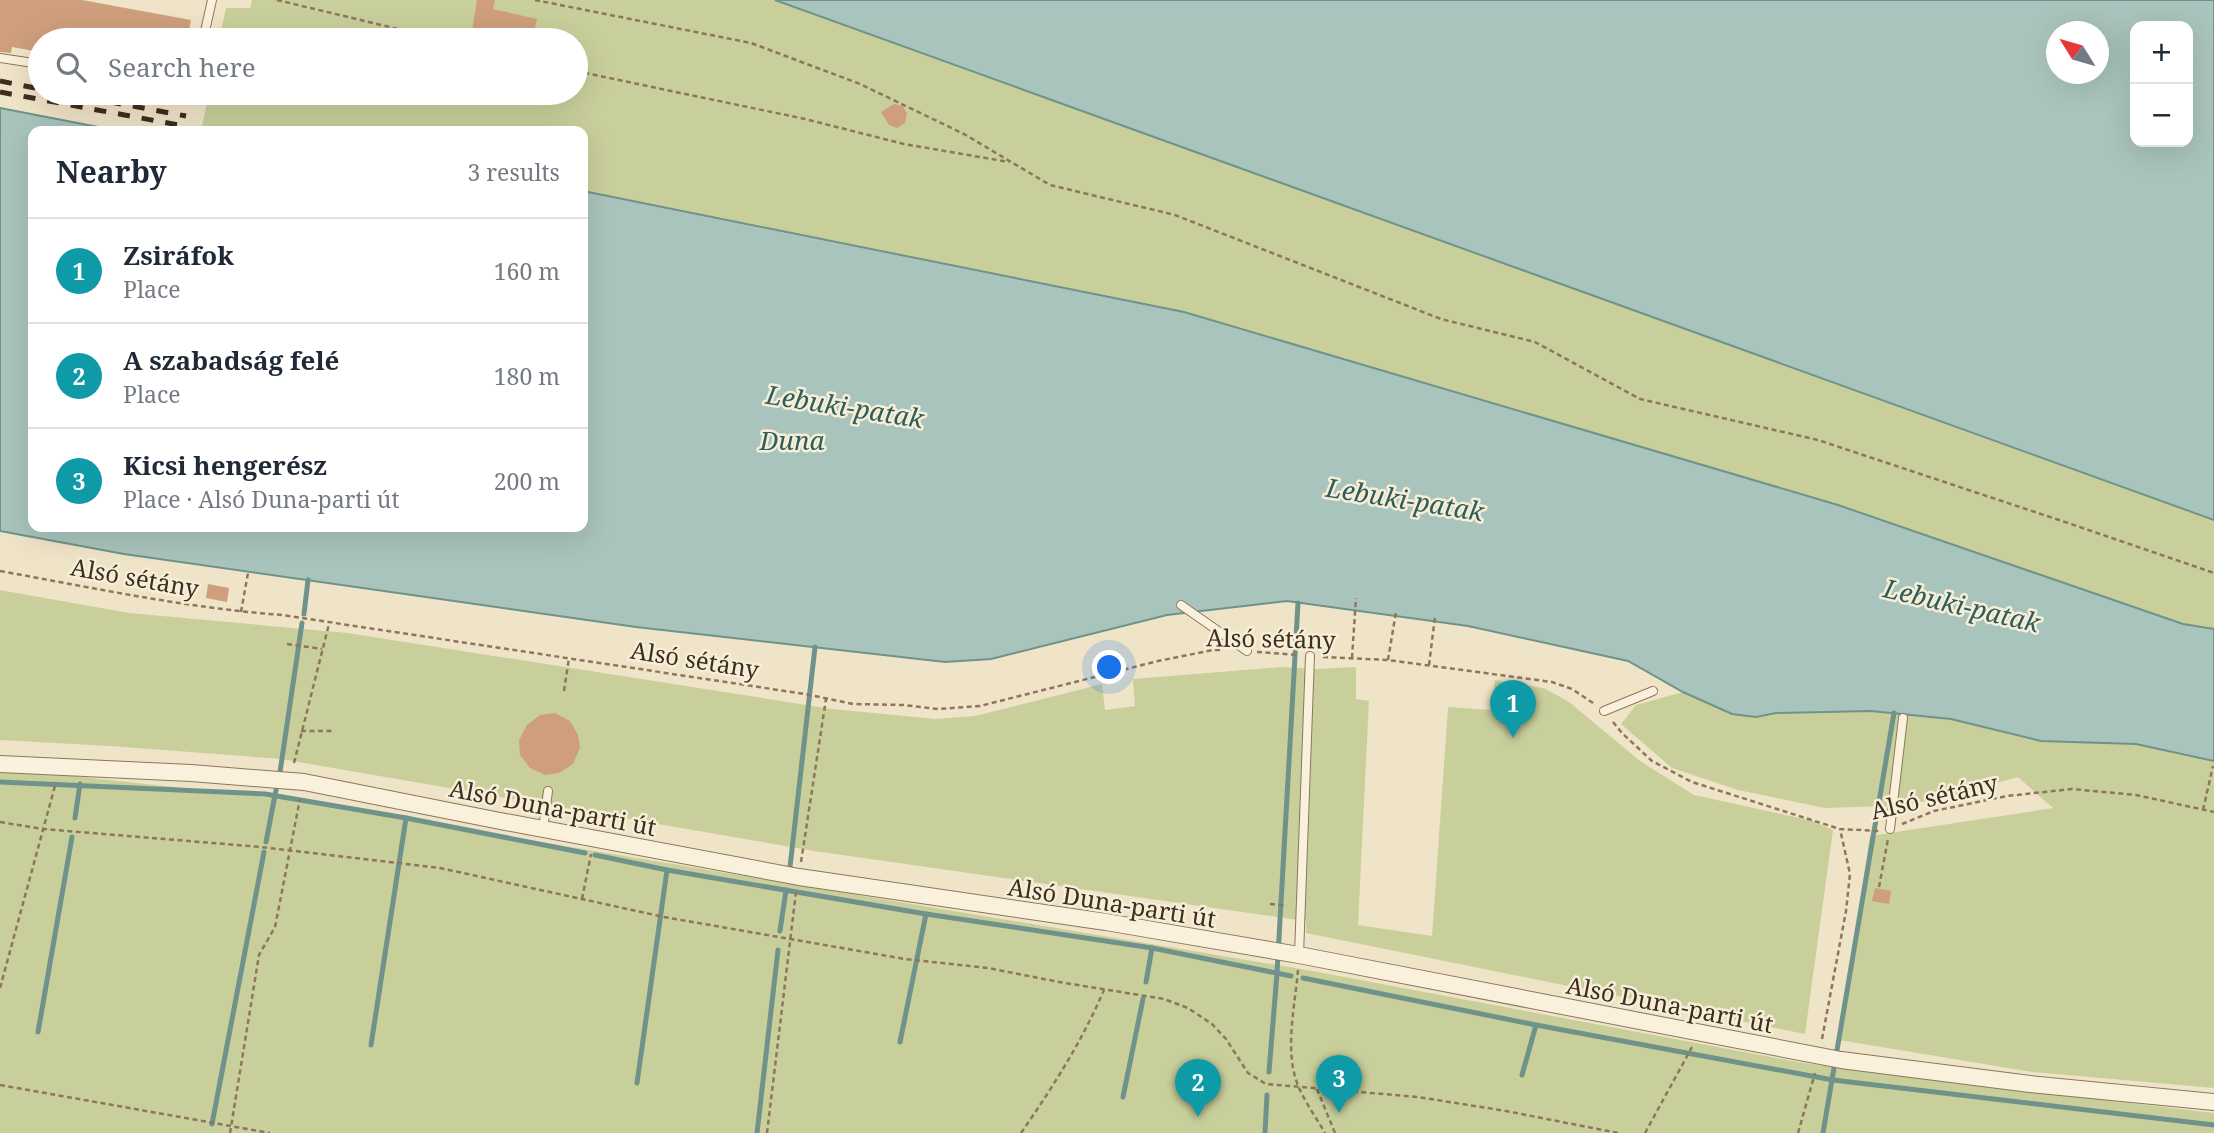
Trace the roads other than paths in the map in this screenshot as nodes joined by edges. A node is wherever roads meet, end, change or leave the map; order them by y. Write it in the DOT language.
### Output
graph roads {
  1 [pos="212,0"];
  2 [pos="206,28"];
  3 [pos="0,58"];
  4 [pos="28,62"];
  5 [pos="1181,605"];
  6 [pos="1247,651"];
  7 [pos="1310,656"];
  8 [pos="1653,691"];
  9 [pos="1604,711"];
  10 [pos="1903,718"];
  11 [pos="0,764"];
  12 [pos="548,791"];
  13 [pos="543,829"];
  14 [pos="1890,829"];
  15 [pos="1285,953"];
  16 [pos="2214,1102"];
  1 -- 2 [label="lane"];
  3 -- 4 [label="lane"];
  5 -- 6 [label="lane"];
  7 -- 15 [label="lane"];
  8 -- 9 [label="lane"];
  10 -- 14 [label="lane"];
  11 -- 13 [label="street, Alsó Duna-parti út"];
  12 -- 13 [label="lane"];
  13 -- 15 [label="street, Alsó Duna-parti út"];
  15 -- 16 [label="street, Alsó Duna-parti út"];
}
